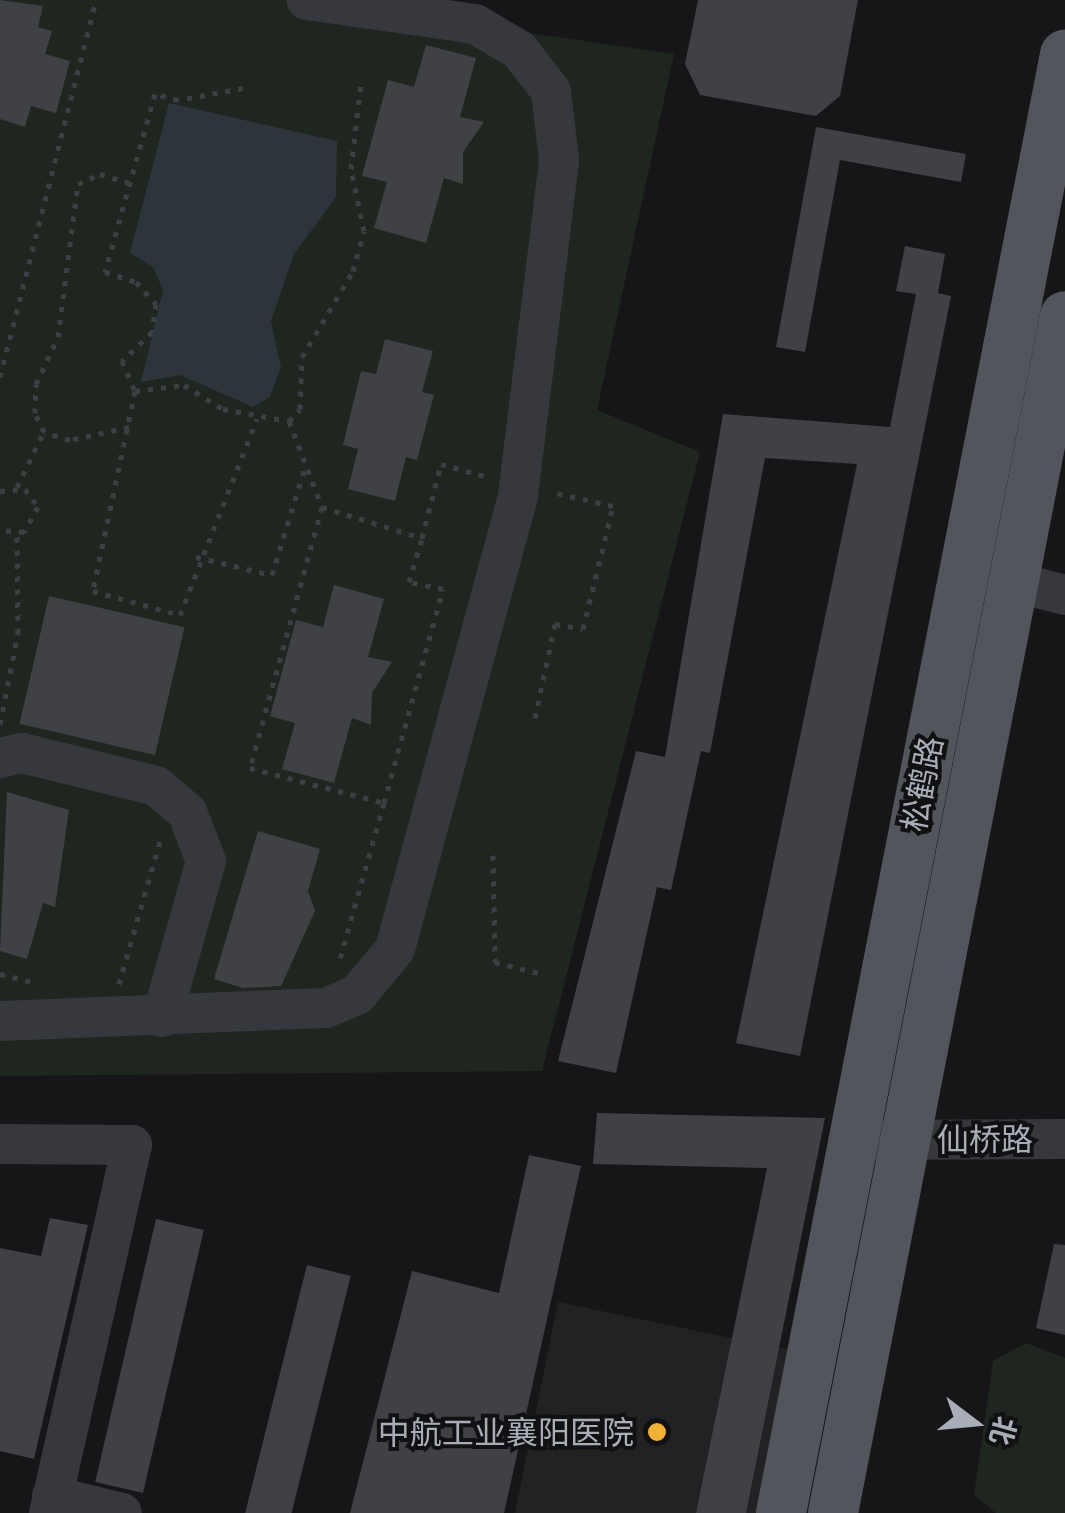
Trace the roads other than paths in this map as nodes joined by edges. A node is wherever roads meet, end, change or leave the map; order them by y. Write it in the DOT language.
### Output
graph roads {
  1 [pos="308,0"];
  2 [pos="1065,54"];
  3 [pos="1065,316"];
  4 [pos="1014,582"];
  5 [pos="1065,595"];
  6 [pos="0,758"];
  7 [pos="162,1017"];
  8 [pos="0,1021"];
  9 [pos="906,1138"];
  10 [pos="1065,1139"];
  11 [pos="852,1140"];
  12 [pos="0,1144"];
  13 [pos="51,1505"];
  14 [pos="122,1513"];
  15 [pos="780,1513"];
  16 [pos="833,1513"];
  1 -- 7 [label="street"];
  2 -- 11 [label="main road, 松鹤路"];
  3 -- 4 [label="main road, 松鹤路"];
  4 -- 5 [label="street"];
  4 -- 9 [label="main road, 松鹤路"];
  6 -- 7 [label="street"];
  7 -- 8 [label="street"];
  9 -- 10 [label="street, 仙桥路"];
  9 -- 11 [label="street, 仙桥路"];
  9 -- 16 [label="main road, 松鹤路"];
  11 -- 15 [label="main road, 松鹤路"];
  12 -- 13 [label="street"];
  13 -- 14 [label="street"];
}
